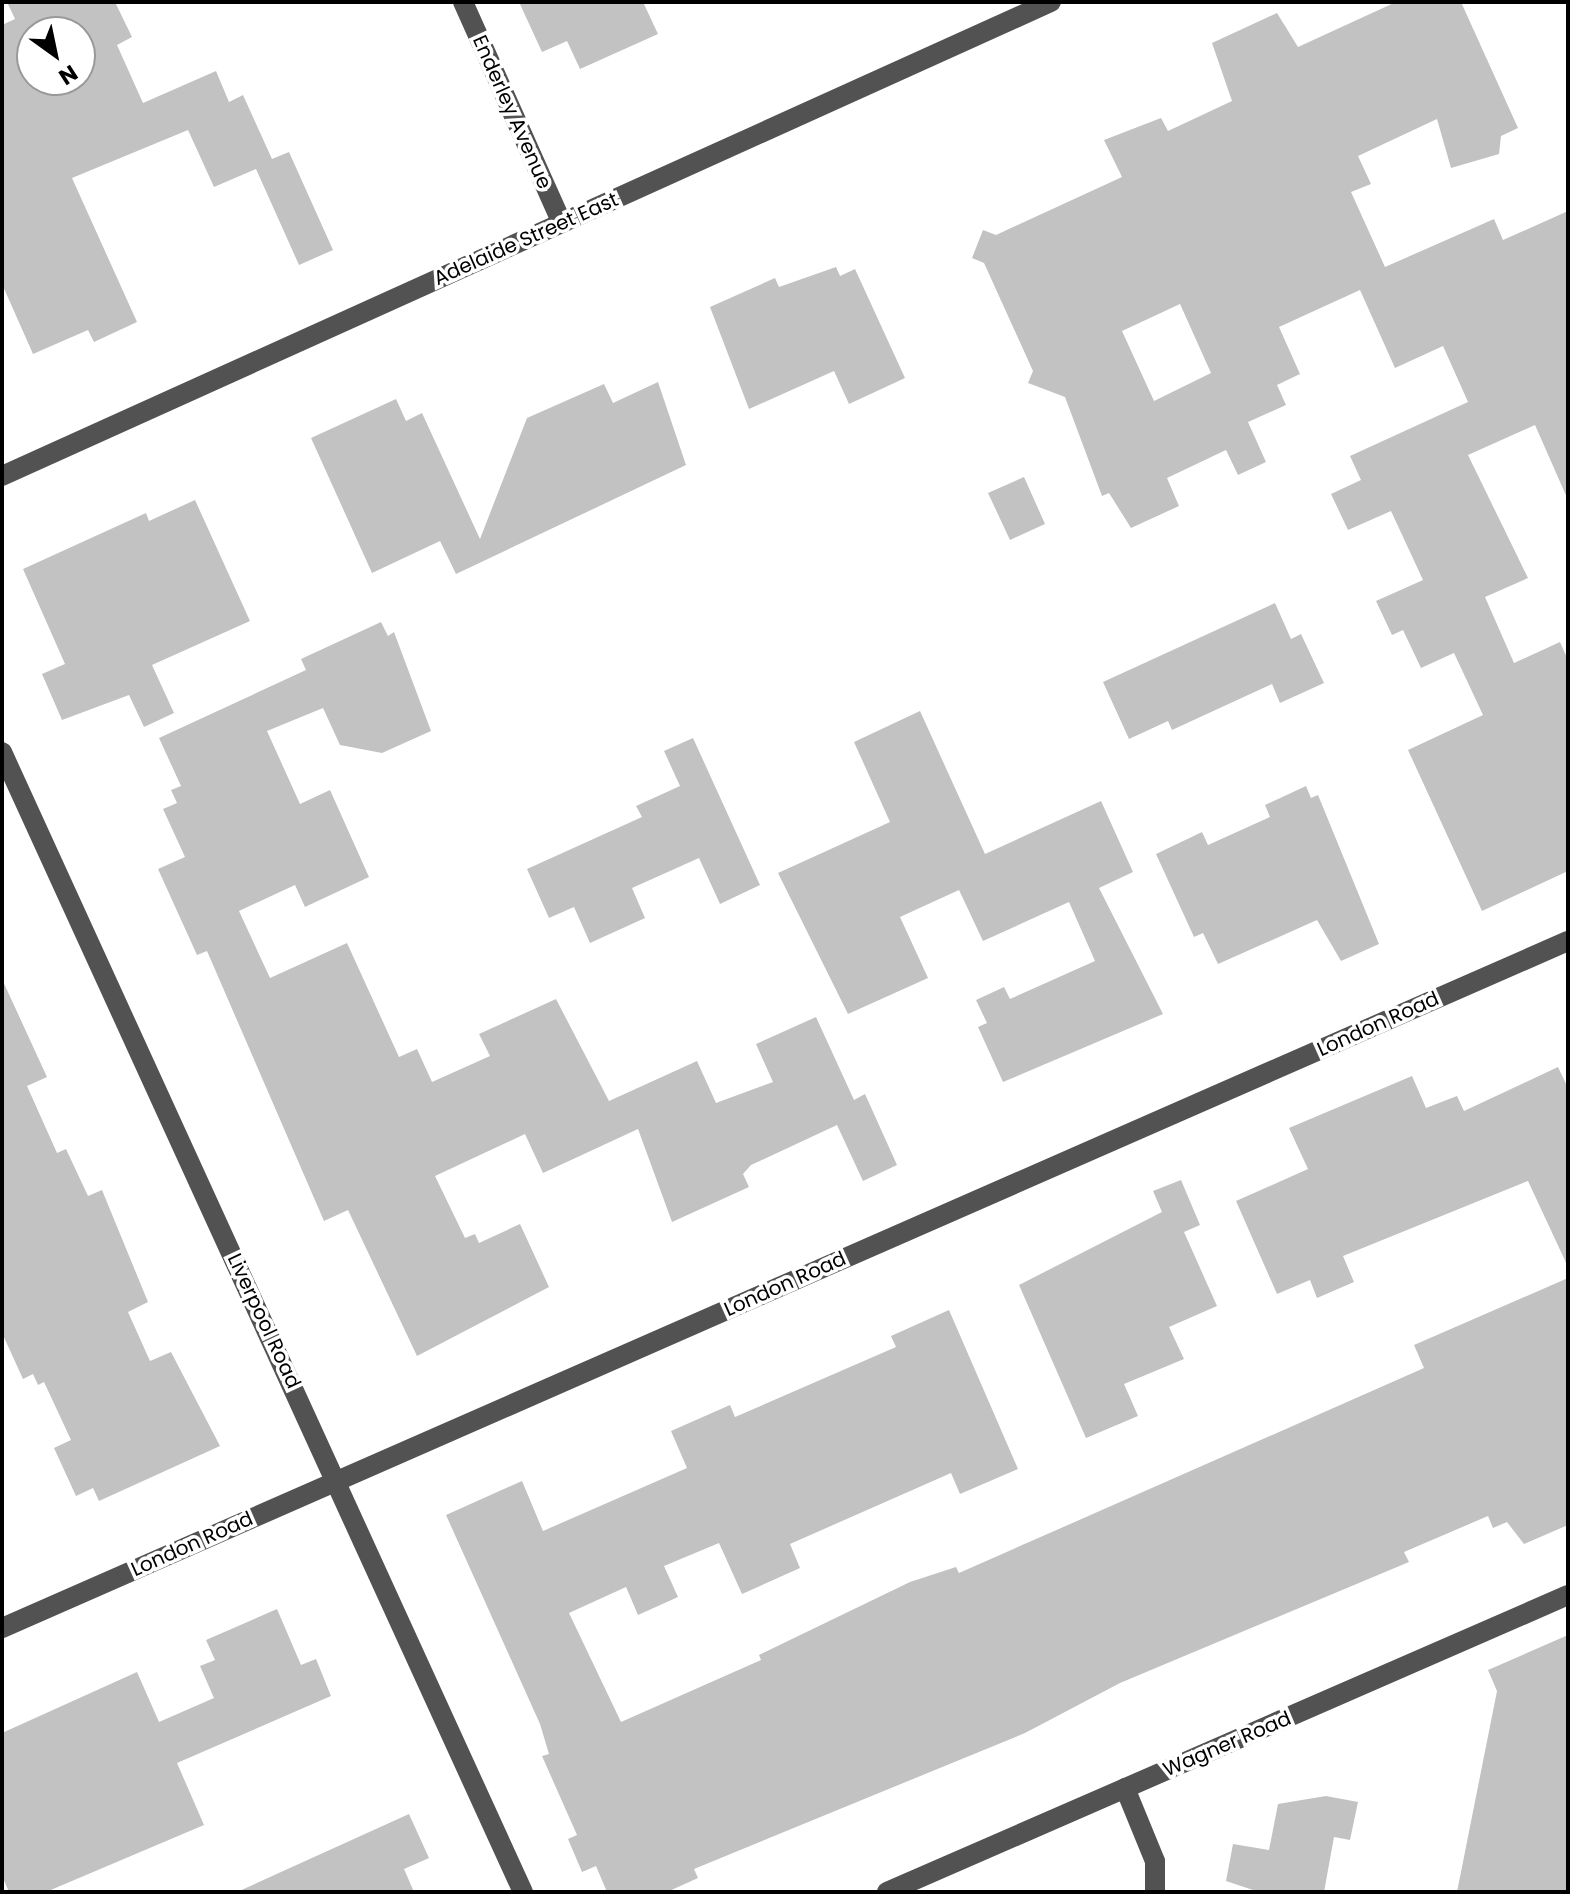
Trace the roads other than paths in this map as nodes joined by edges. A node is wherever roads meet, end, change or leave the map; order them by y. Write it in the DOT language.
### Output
graph roads {
  1 [pos="463,2"];
  2 [pos="1051,2"];
  3 [pos="562,223"];
  4 [pos="2,476"];
  5 [pos="2,752"];
  6 [pos="1568,941"];
  7 [pos="337,1480"];
  8 [pos="1568,1595"];
  9 [pos="2,1628"];
  10 [pos="1125,1788"];
  11 [pos="523,1892"];
  12 [pos="887,1892"];
  13 [pos="1155,1892"];
  1 -- 3 [label="street, Enderley Avenue"];
  2 -- 3 [label="street, Adelaide Street East"];
  3 -- 4 [label="street, Adelaide Street East"];
  5 -- 7 [label="street, Liverpool Road"];
  6 -- 7 [label="street, London Road"];
  7 -- 9 [label="street, London Road"];
  7 -- 11 [label="street, Liverpool Road"];
  8 -- 10 [label="street, Wagner Road"];
  10 -- 12 [label="street, Wagner Road"];
  10 -- 13 [label="street"];
}
